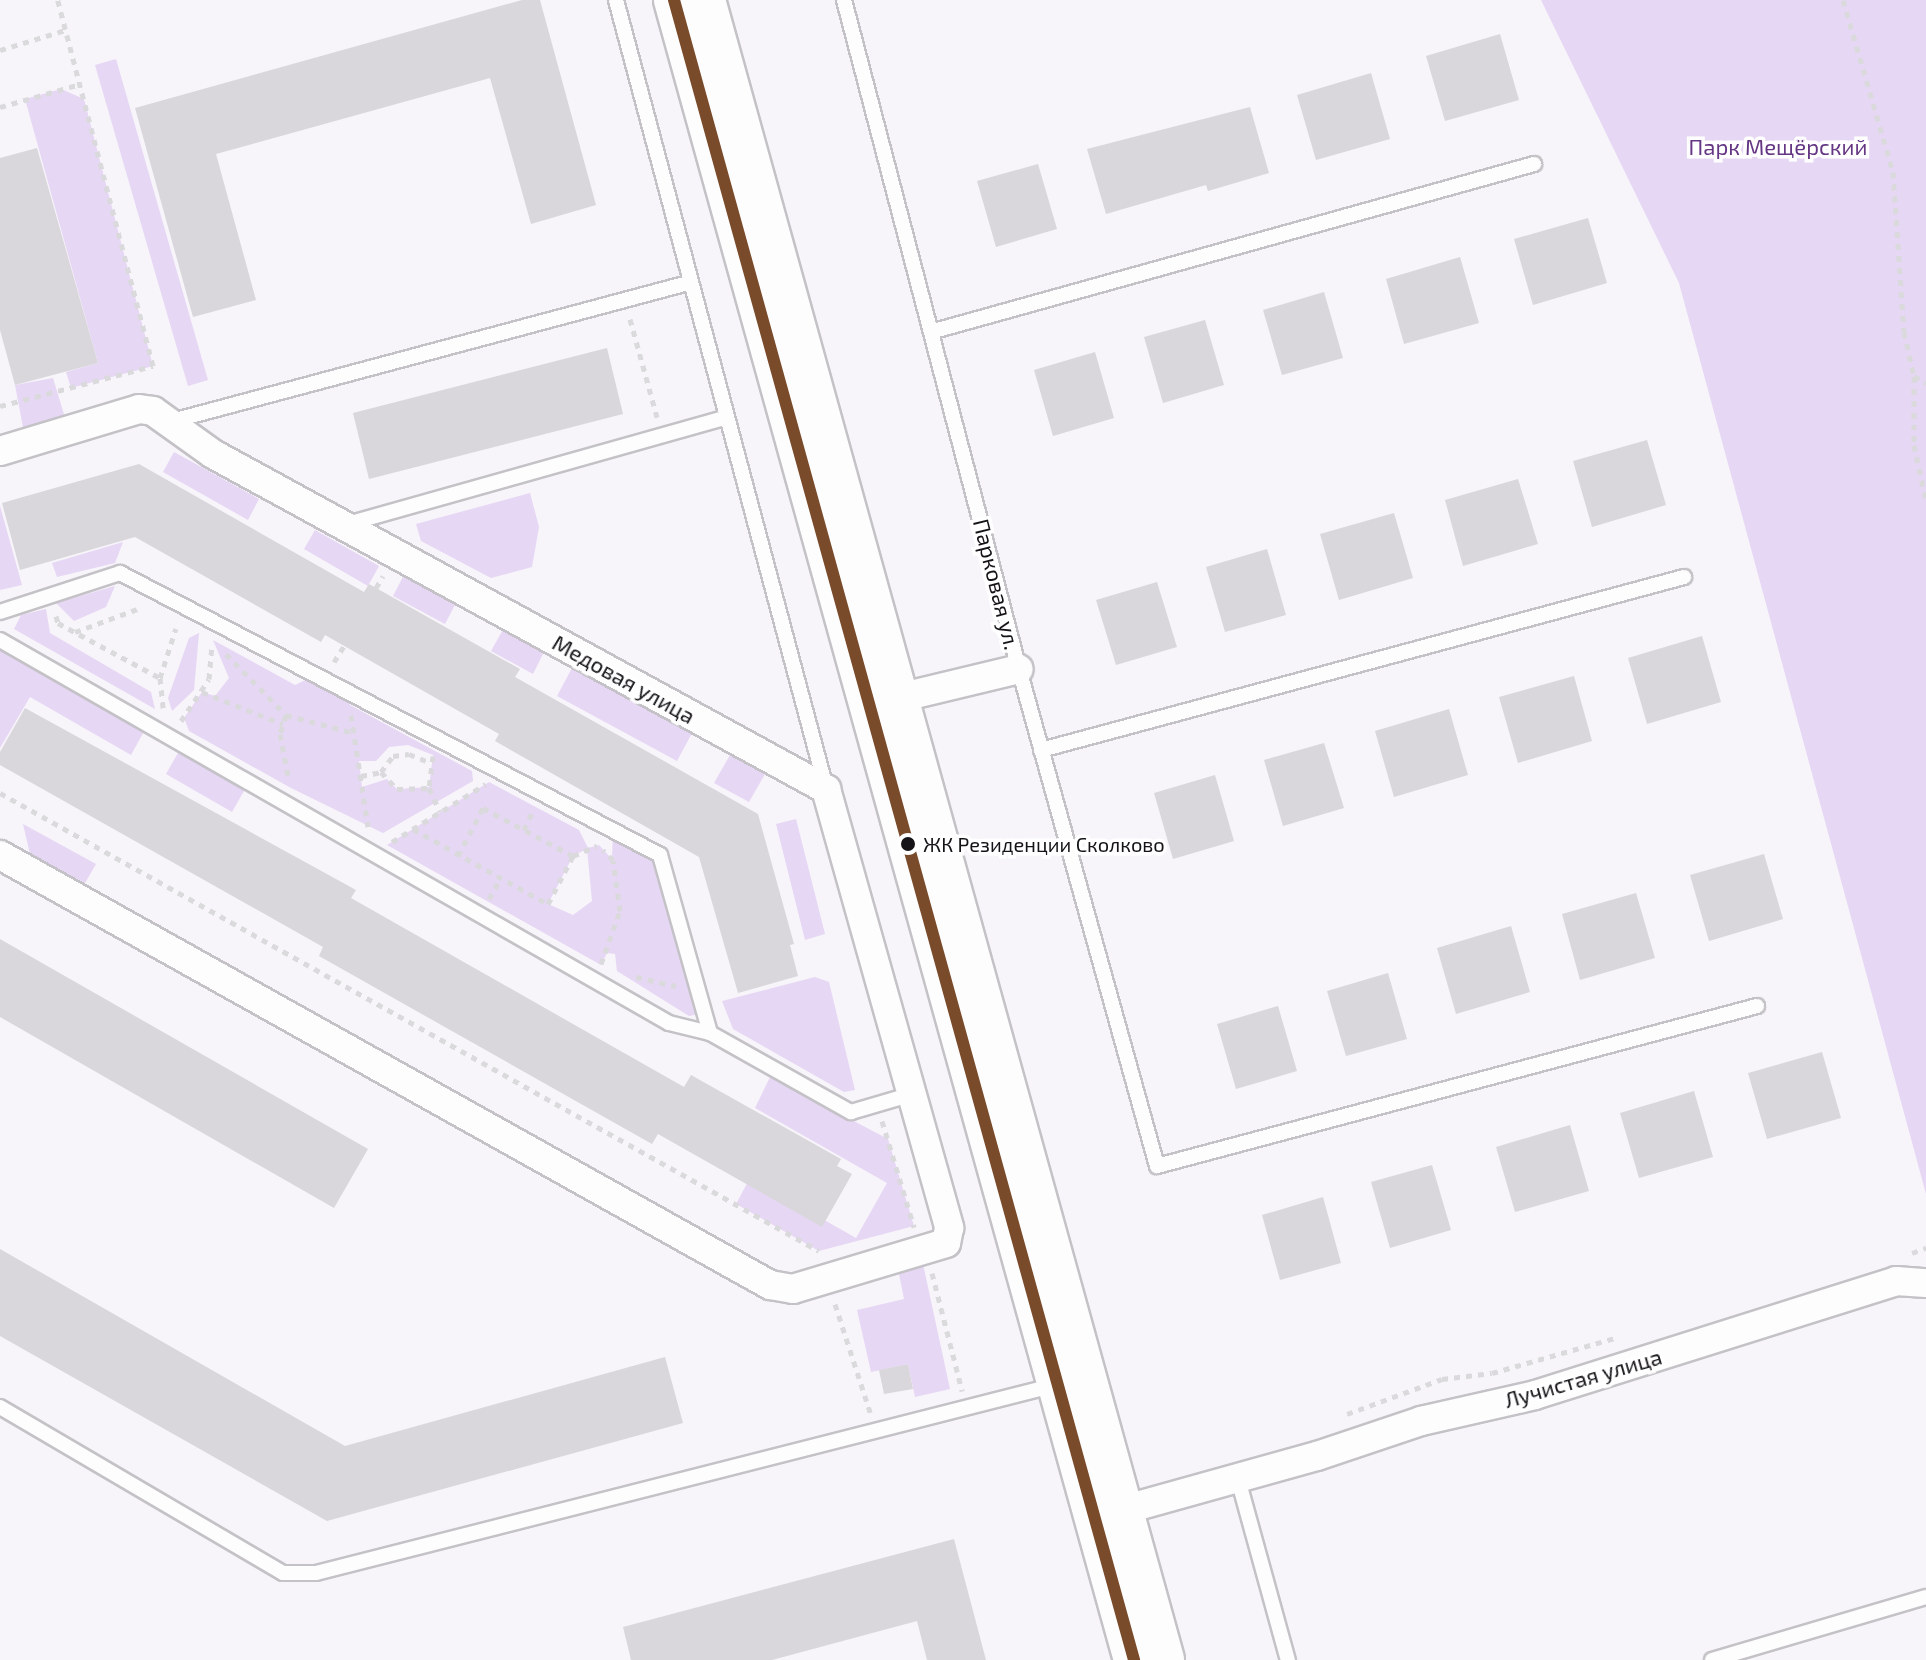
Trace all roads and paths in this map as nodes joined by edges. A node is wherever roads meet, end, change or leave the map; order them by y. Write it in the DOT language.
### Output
graph roads {
  1 [pos="58,0"];
  2 [pos="616,0"];
  3 [pos="674,0"];
  4 [pos="705,0"];
  5 [pos="844,0"];
  6 [pos="1843,0"];
  7 [pos="66,30"];
  8 [pos="0,50"];
  9 [pos="80,84"];
  10 [pos="0,107"];
  11 [pos="1534,164"];
  12 [pos="688,283"];
  13 [pos="630,316"];
  14 [pos="934,331"];
  15 [pos="1914,376"];
  16 [pos="1926,383"];
  17 [pos="0,406"];
  18 [pos="162,416"];
  19 [pos="724,418"];
  20 [pos="671,419"];
  21 [pos="1,447"];
  22 [pos="1926,501"];
  23 [pos="343,525"];
  24 [pos="1684,577"];
  25 [pos="49,596"];
  26 [pos="0,612"];
  27 [pos="147,612"];
  28 [pos="210,620"];
  29 [pos="168,624"];
  30 [pos="75,632"];
  31 [pos="0,640"];
  32 [pos="213,640"];
  33 [pos="1019,669"];
  34 [pos="160,678"];
  35 [pos="202,692"];
  36 [pos="348,692"];
  37 [pos="898,698"];
  38 [pos="286,715"];
  39 [pos="283,724"];
  40 [pos="354,733"];
  41 [pos="167,737"];
  42 [pos="440,740"];
  43 [pos="1041,750"];
  44 [pos="429,762"];
  45 [pos="381,772"];
  46 [pos="503,773"];
  47 [pos="361,776"];
  48 [pos="429,788"];
  49 [pos="826,789"];
  50 [pos="0,793"];
  51 [pos="286,806"];
  52 [pos="440,812"];
  53 [pos="595,821"];
  54 [pos="413,829"];
  55 [pos="599,845"];
  56 [pos="372,854"];
  57 [pos="458,856"];
  58 [pos="573,856"];
  59 [pos="2,862"];
  60 [pos="601,965"];
  61 [pos="609,968"];
  62 [pos="629,975"];
  63 [pos="593,980"];
  64 [pos="695,981"];
  65 [pos="1757,1006"];
  66 [pos="710,1033"];
  67 [pos="912,1094"];
  68 [pos="877,1105"];
  69 [pos="901,1230"];
  70 [pos="832,1248"];
  71 [pos="937,1248"];
  72 [pos="1926,1248"];
  73 [pos="1904,1256"];
  74 [pos="828,1280"];
  75 [pos="1926,1283"];
  76 [pos="1625,1335"];
  77 [pos="1057,1385"];
  78 [pos="947,1398"];
  79 [pos="0,1407"];
  80 [pos="887,1413"];
  81 [pos="1338,1419"];
  82 [pos="1238,1479"];
  83 [pos="1123,1510"];
  84 [pos="1926,1597"];
  85 [pos="1134,1660"];
  86 [pos="1164,1660"];
  87 [pos="1288,1660"];
  88 [pos="1712,1660"];
  1 -- 7 [label="path"];
  2 -- 12 [label="lane"];
  3 -- 77 [label="street"];
  4 -- 37 [label="street"];
  5 -- 14 [label="lane, Парковая ул."];
  6 -- 15 [label="path"];
  7 -- 8 [label="path"];
  7 -- 9 [label="path"];
  9 -- 10 [label="path"];
  9 -- 17 [label="path"];
  11 -- 14 [label="lane"];
  12 -- 18 [label="lane"];
  12 -- 19 [label="lane"];
  13 -- 20 [label="path"];
  14 -- 33 [label="lane, Парковая ул."];
  15 -- 16 [label="path"];
  15 -- 22 [label="path"];
  18 -- 21 [label="street"];
  18 -- 23 [label="street, Медовая улица"];
  19 -- 23 [label="lane"];
  19 -- 49 [label="lane"];
  23 -- 49 [label="street, Медовая улица"];
  24 -- 43 [label="lane"];
  25 -- 26 [label="lane"];
  25 -- 28 [label="lane"];
  25 -- 30 [label="path"];
  27 -- 30 [label="path"];
  28 -- 32 [label="path"];
  28 -- 36 [label="lane"];
  29 -- 34 [label="path"];
  30 -- 34 [label="path"];
  31 -- 41 [label="lane"];
  32 -- 35 [label="path"];
  32 -- 38 [label="path"];
  33 -- 37 [label="street"];
  33 -- 43 [label="lane, Парковая ул."];
  34 -- 41 [label="path"];
  35 -- 39 [label="path"];
  35 -- 41 [label="path"];
  36 -- 40 [label="path"];
  36 -- 42 [label="lane"];
  37 -- 83 [label="street"];
  38 -- 39 [label="path"];
  38 -- 40 [label="path"];
  39 -- 51 [label="path"];
  40 -- 47 [label="path"];
  41 -- 51 [label="lane"];
  42 -- 44 [label="path"];
  42 -- 46 [label="lane"];
  43 -- 65 [label="lane, Парковая ул."];
  44 -- 45 [label="path"];
  44 -- 48 [label="path"];
  45 -- 47 [label="path"];
  45 -- 48 [label="path"];
  46 -- 52 [label="path"];
  46 -- 53 [label="lane"];
  47 -- 56 [label="path"];
  48 -- 52 [label="path"];
  49 -- 67 [label="street"];
  50 -- 70 [label="path"];
  51 -- 56 [label="lane"];
  52 -- 54 [label="path"];
  53 -- 55 [label="path"];
  53 -- 64 [label="lane"];
  54 -- 56 [label="path"];
  54 -- 57 [label="path"];
  55 -- 58 [label="path"];
  55 -- 60 [label="path"];
  56 -- 63 [label="lane"];
  57 -- 58 [label="path"];
  57 -- 58 [label="path"];
  59 -- 74 [label="street"];
  60 -- 61 [label="path"];
  60 -- 63 [label="path"];
  62 -- 64 [label="path"];
  63 -- 66 [label="lane"];
  64 -- 66 [label="lane"];
  66 -- 68 [label="lane"];
  67 -- 68 [label="lane"];
  67 -- 71 [label="street"];
  68 -- 69 [label="path"];
  71 -- 74 [label="street"];
  71 -- 78 [label="path"];
  72 -- 73 [label="path"];
  74 -- 80 [label="path"];
  75 -- 82 [label="street, Лучистая улица"];
  76 -- 81 [label="path"];
  77 -- 79 [label="lane"];
  77 -- 85 [label="street"];
  82 -- 83 [label="street, Лучистая улица"];
  82 -- 87 [label="lane"];
  83 -- 86 [label="street"];
  84 -- 88 [label="lane"];
}
